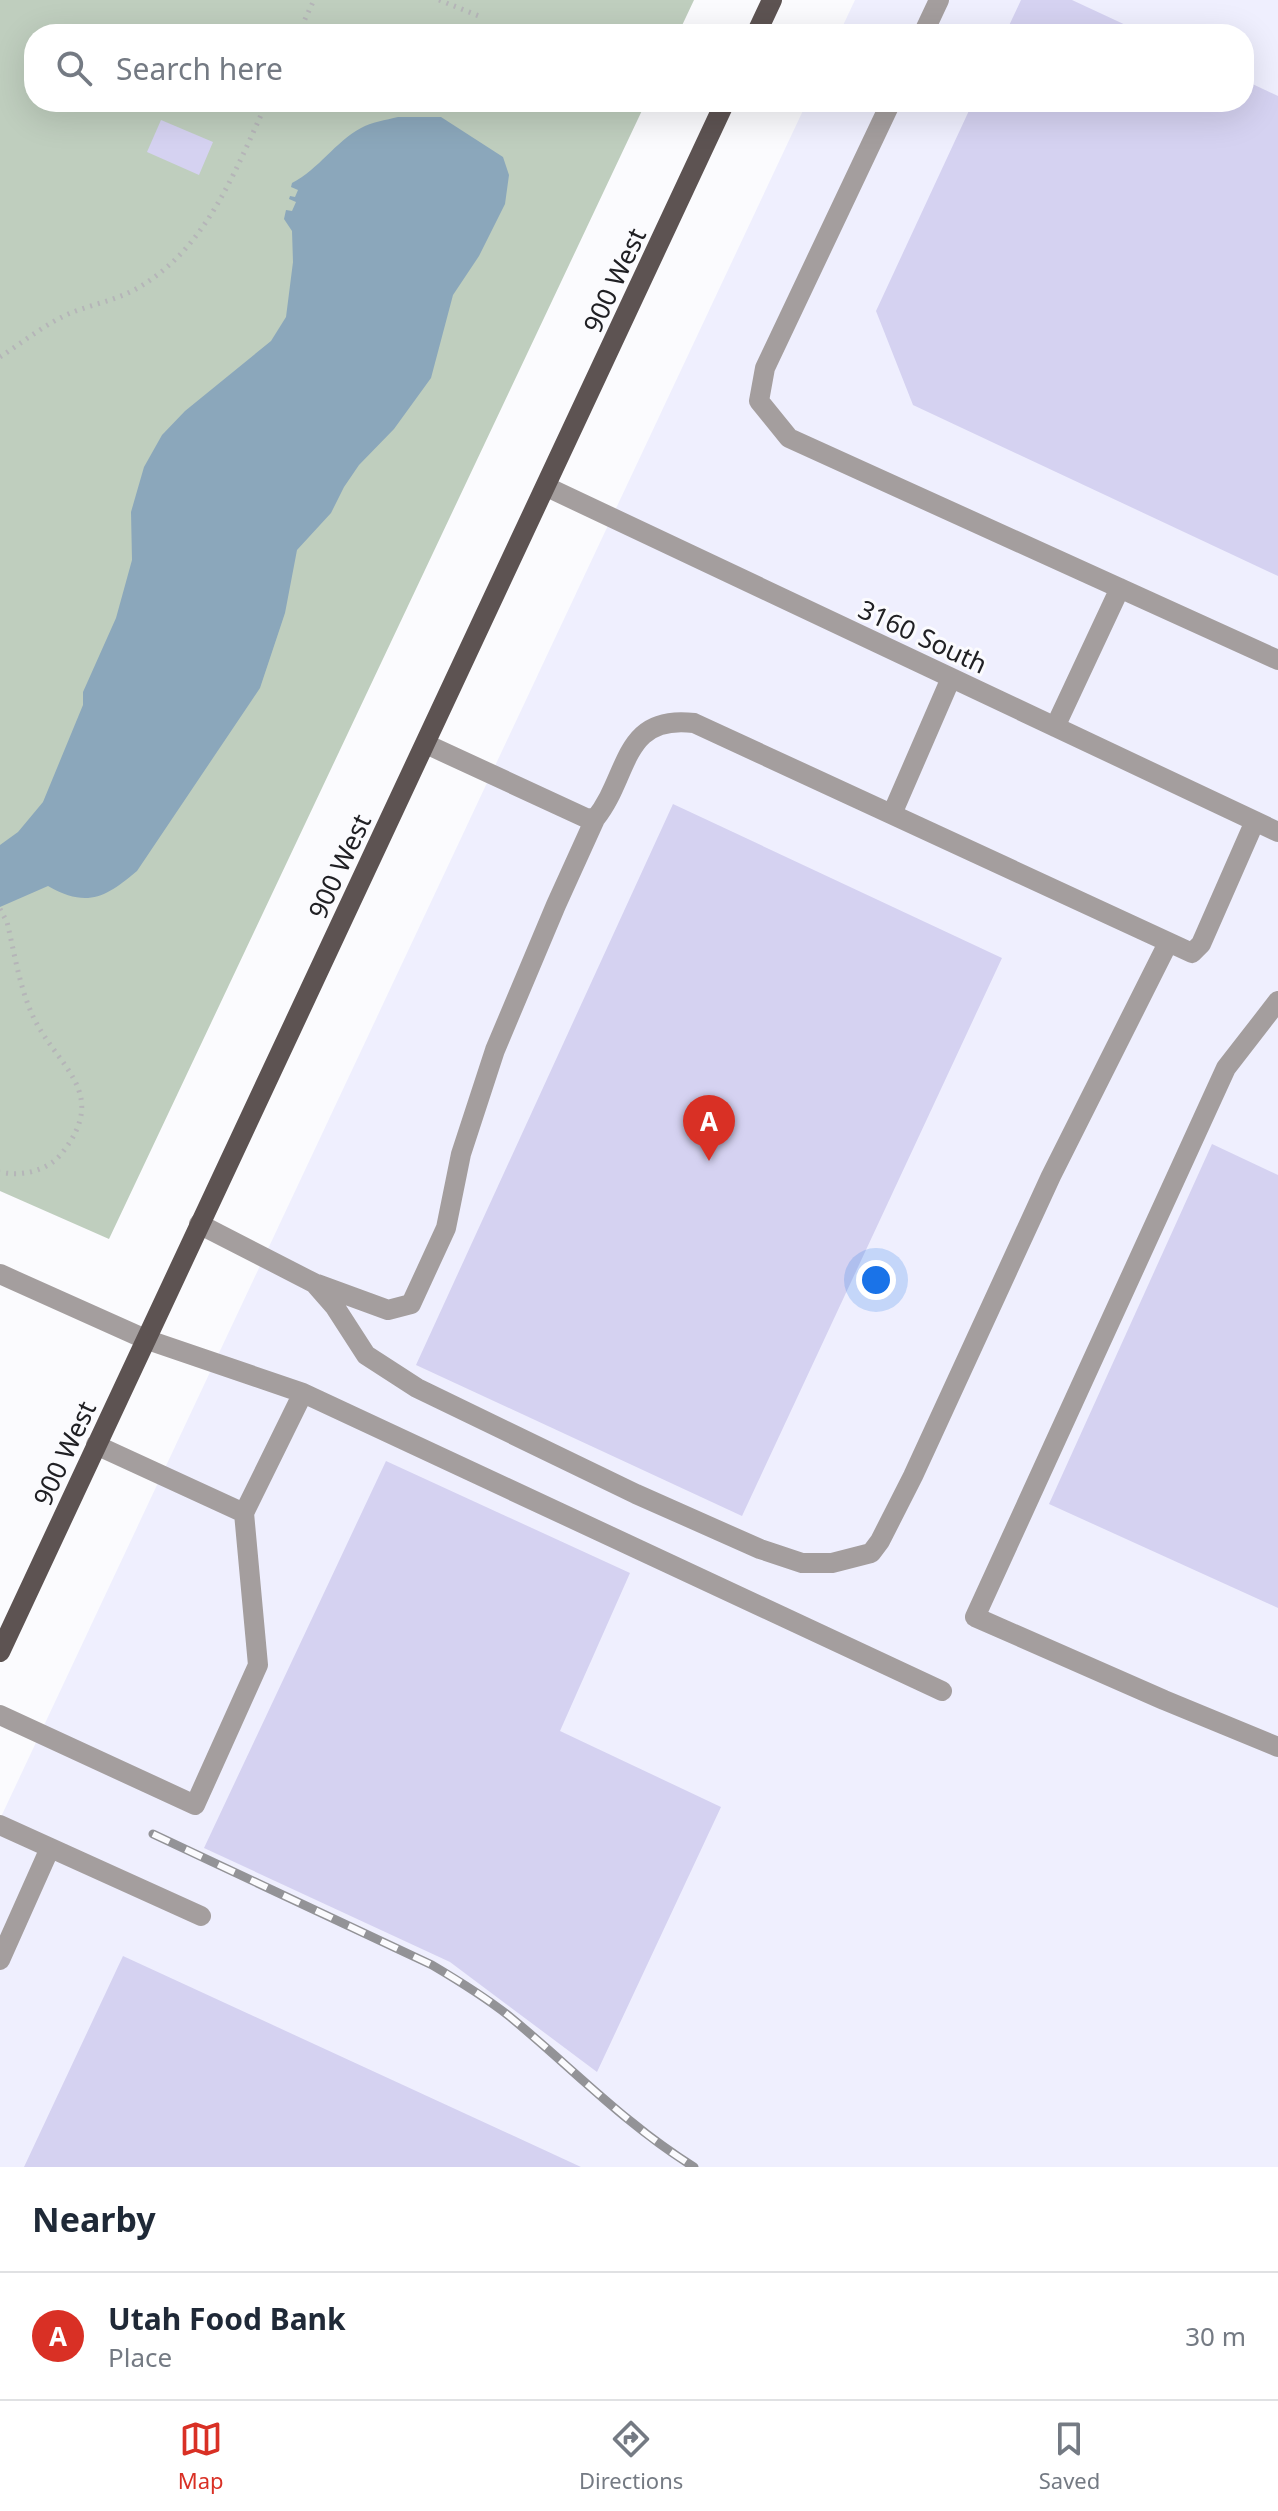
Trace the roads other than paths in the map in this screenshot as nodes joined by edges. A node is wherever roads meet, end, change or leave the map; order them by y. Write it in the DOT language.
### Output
graph roads {
  1 [pos="772,0"];
  2 [pos="939,0"];
  3 [pos="761,24"];
  4 [pos="928,24"];
  5 [pos="720,112"];
  6 [pos="886,112"];
  7 [pos="547,487"];
  8 [pos="1120,588"];
  9 [pos="1278,660"];
  10 [pos="951,678"];
  11 [pos="1055,727"];
  12 [pos="426,744"];
  13 [pos="892,814"];
  14 [pos="595,819"];
  15 [pos="1255,821"];
  16 [pos="1278,832"];
  17 [pos="1168,943"];
  18 [pos="1278,1001"];
  19 [pos="199,1224"];
  20 [pos="0,1274"];
  21 [pos="314,1283"];
  22 [pos="145,1339"];
  23 [pos="303,1393"];
  24 [pos="96,1445"];
  25 [pos="244,1513"];
  26 [pos="0,1652"];
  27 [pos="942,1691"];
  28 [pos="0,1715"];
  29 [pos="1278,1747"];
  30 [pos="0,1825"];
  31 [pos="50,1848"];
  32 [pos="201,1916"];
  33 [pos="0,1960"];
  1 -- 3 [label="main road"];
  2 -- 4 [label="street"];
  5 -- 7 [label="main road, 900 West"];
  6 -- 8 [label="street"];
  7 -- 10 [label="street, 3160 South"];
  7 -- 12 [label="main road, 900 West"];
  8 -- 9 [label="street"];
  8 -- 11 [label="street"];
  10 -- 11 [label="street, 3160 South"];
  10 -- 13 [label="street"];
  11 -- 15 [label="street, 3160 South"];
  12 -- 14 [label="street"];
  12 -- 19 [label="main road, 900 West"];
  13 -- 14 [label="street"];
  13 -- 17 [label="street"];
  14 -- 21 [label="street"];
  15 -- 16 [label="street, 3160 South"];
  15 -- 17 [label="street"];
  17 -- 21 [label="street"];
  18 -- 29 [label="street"];
  19 -- 21 [label="street"];
  19 -- 22 [label="main road, 900 West"];
  20 -- 22 [label="street"];
  22 -- 23 [label="street"];
  22 -- 24 [label="main road, 900 West"];
  23 -- 25 [label="street"];
  23 -- 27 [label="street"];
  24 -- 25 [label="street"];
  24 -- 26 [label="main road, 900 West"];
  25 -- 28 [label="street"];
  30 -- 31 [label="street"];
  31 -- 32 [label="street"];
  31 -- 33 [label="street"];
}
